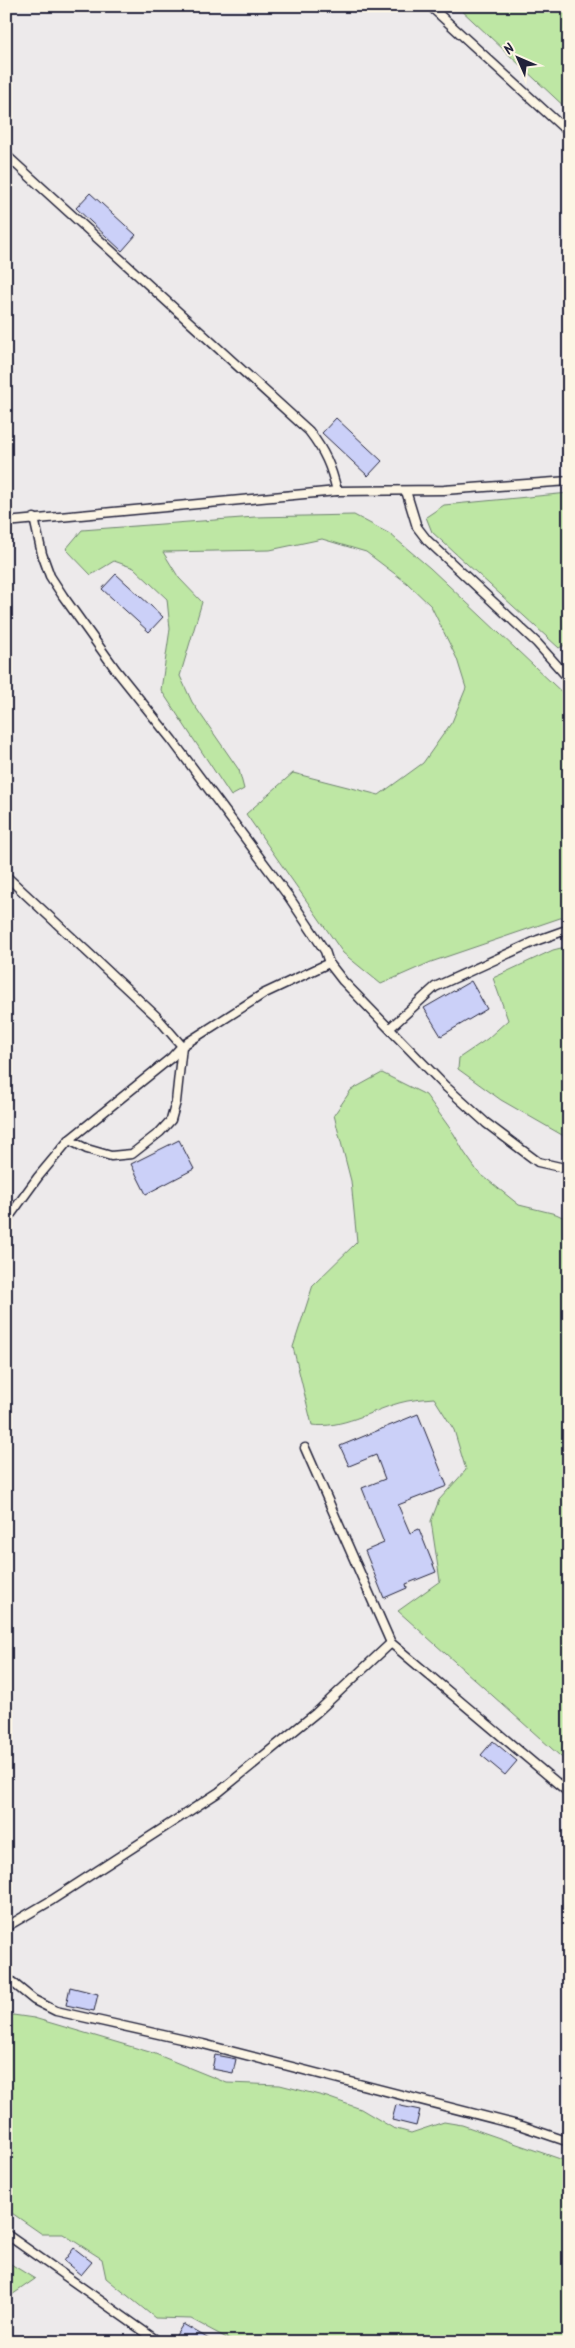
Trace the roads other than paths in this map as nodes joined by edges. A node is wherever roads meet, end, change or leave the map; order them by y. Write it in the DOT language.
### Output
graph roads {
  1 [pos="430,6"];
  2 [pos="569,133"];
  3 [pos="6,155"];
  4 [pos="569,481"];
  5 [pos="337,491"];
  6 [pos="406,491"];
  7 [pos="34,518"];
  8 [pos="6,522"];
  9 [pos="569,679"];
  10 [pos="6,876"];
  11 [pos="569,929"];
  12 [pos="329,963"];
  13 [pos="390,1028"];
  14 [pos="182,1046"];
  15 [pos="69,1140"];
  16 [pos="569,1169"];
  17 [pos="6,1221"];
  18 [pos="305,1448"];
  19 [pos="391,1643"];
  20 [pos="569,1793"];
  21 [pos="6,1927"];
  22 [pos="6,1976"];
  23 [pos="569,2142"];
  24 [pos="6,2234"];
  25 [pos="159,2342"];
  1 -- 2 [label="lane"];
  3 -- 5 [label="lane"];
  4 -- 6 [label="lane"];
  5 -- 6 [label="lane"];
  5 -- 7 [label="lane"];
  6 -- 9 [label="lane"];
  7 -- 8 [label="lane"];
  7 -- 12 [label="lane"];
  10 -- 14 [label="lane"];
  11 -- 13 [label="lane"];
  12 -- 13 [label="lane"];
  12 -- 14 [label="lane"];
  13 -- 16 [label="lane"];
  14 -- 15 [label="lane"];
  14 -- 15 [label="lane"];
  15 -- 17 [label="lane"];
  18 -- 19 [label="lane"];
  19 -- 20 [label="lane"];
  19 -- 21 [label="lane"];
  22 -- 23 [label="lane"];
  24 -- 25 [label="lane"];
}
